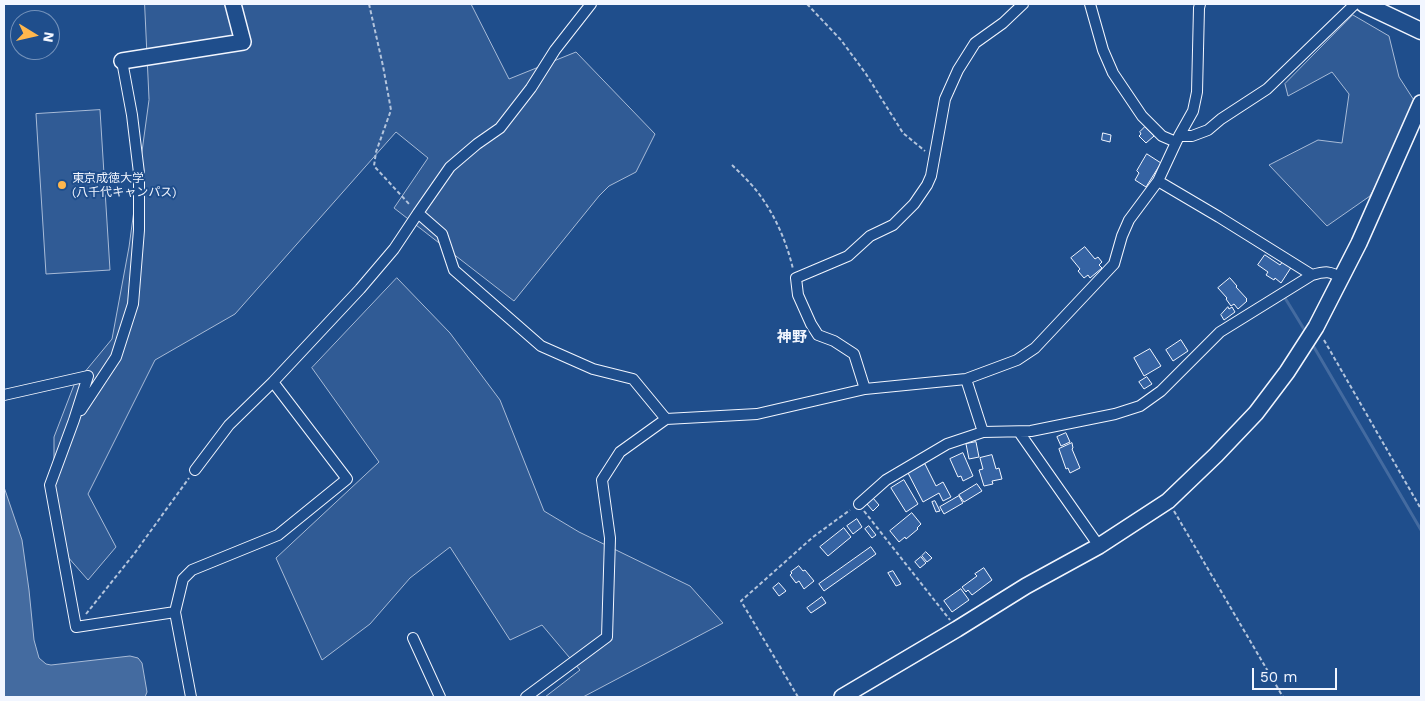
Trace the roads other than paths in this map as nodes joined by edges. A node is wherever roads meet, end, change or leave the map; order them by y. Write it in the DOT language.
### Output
graph roads {
  1 [pos="233,4"];
  2 [pos="591,4"];
  3 [pos="1023,4"];
  4 [pos="1090,4"];
  5 [pos="1200,4"];
  6 [pos="1354,4"];
  7 [pos="1364,4"];
  8 [pos="1421,31"];
  9 [pos="122,60"];
  10 [pos="1421,103"];
  11 [pos="1178,139"];
  12 [pos="1158,181"];
  13 [pos="418,213"];
  14 [pos="1312,275"];
  15 [pos="1342,278"];
  16 [pos="966,379"];
  17 [pos="273,382"];
  18 [pos="865,389"];
  19 [pos="4,394"];
  20 [pos="666,418"];
  21 [pos="74,420"];
  22 [pos="983,432"];
  23 [pos="1019,432"];
  24 [pos="195,470"];
  25 [pos="859,504"];
  26 [pos="1099,546"];
  27 [pos="175,612"];
  28 [pos="413,638"];
  29 [pos="191,697"];
  30 [pos="440,697"];
  31 [pos="526,697"];
  32 [pos="842,697"];
  1 -- 9 [label="street"];
  2 -- 13 [label="street"];
  3 -- 18 [label="street"];
  4 -- 11 [label="street"];
  5 -- 11 [label="street"];
  6 -- 11 [label="street"];
  7 -- 8 [label="main road"];
  9 -- 21 [label="street"];
  10 -- 15 [label="street"];
  11 -- 12 [label="street"];
  12 -- 14 [label="street"];
  12 -- 16 [label="street"];
  13 -- 17 [label="street"];
  13 -- 20 [label="street"];
  14 -- 15 [label="street"];
  14 -- 23 [label="street"];
  15 -- 26 [label="street"];
  16 -- 18 [label="street"];
  16 -- 22 [label="street"];
  17 -- 24 [label="street"];
  17 -- 27 [label="street"];
  18 -- 20 [label="street"];
  19 -- 21 [label="street"];
  20 -- 31 [label="street"];
  21 -- 27 [label="street"];
  22 -- 23 [label="street"];
  22 -- 25 [label="street"];
  23 -- 26 [label="street"];
  26 -- 32 [label="street"];
  27 -- 29 [label="street"];
  28 -- 30 [label="street"];
}
